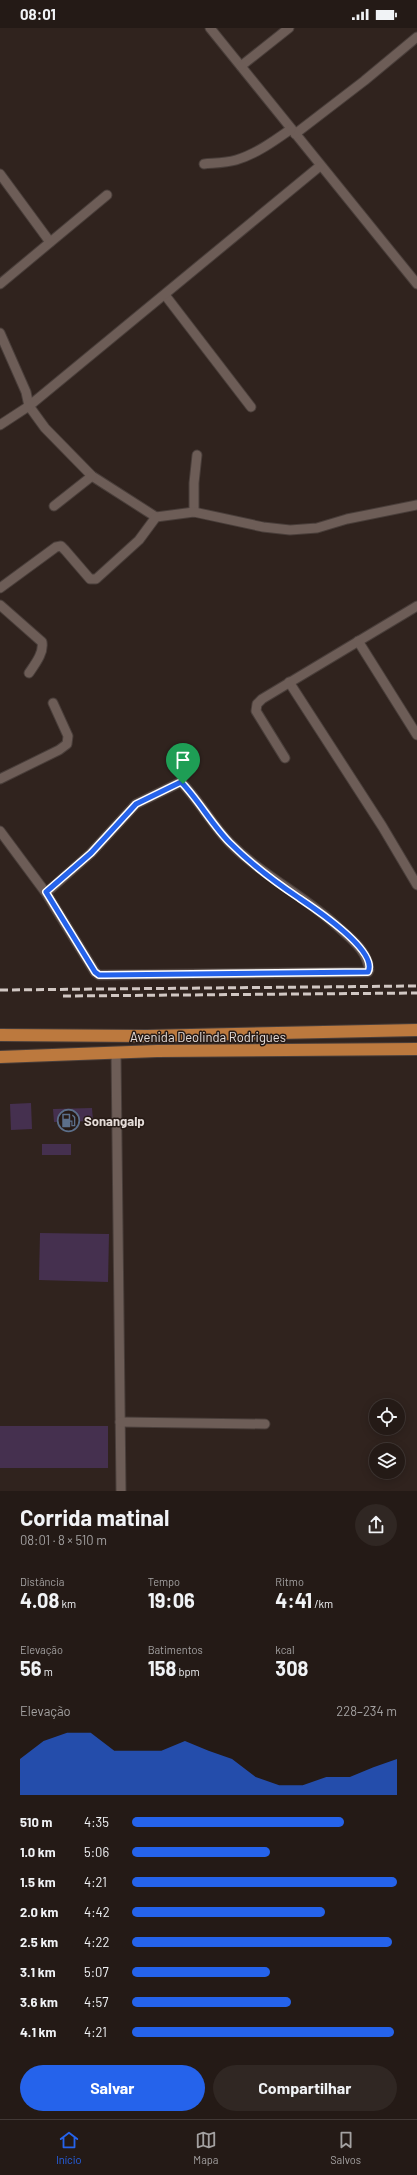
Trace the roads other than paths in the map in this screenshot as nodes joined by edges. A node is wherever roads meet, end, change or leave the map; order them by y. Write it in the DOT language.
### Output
graph roads {
  1 [pos="210,28"];
  2 [pos="289,28"];
  3 [pos="417,37"];
  4 [pos="241,66"];
  5 [pos="293,131"];
  6 [pos="204,164"];
  7 [pos="320,166"];
  8 [pos="0,174"];
  9 [pos="107,195"];
  10 [pos="50,242"];
  11 [pos="0,284"];
  12 [pos="417,284"];
  13 [pos="165,295"];
  14 [pos="0,333"];
  15 [pos="29,406"];
  16 [pos="251,407"];
  17 [pos="0,425"];
  18 [pos="197,455"];
  19 [pos="92,476"];
  20 [pos="417,505"];
  21 [pos="54,506"];
  22 [pos="194,512"];
  23 [pos="156,517"];
  24 [pos="0,588"];
  25 [pos="0,605"];
  26 [pos="417,606"];
  27 [pos="358,641"];
  28 [pos="29,673"];
  29 [pos="289,682"];
  30 [pos="53,702"];
  31 [pos="417,735"];
  32 [pos="284,758"];
  33 [pos="0,779"];
  34 [pos="0,830"];
  35 [pos="417,885"];
  36 [pos="46,892"];
  37 [pos="417,1030"];
  38 [pos="0,1035"];
  39 [pos="417,1049"];
  40 [pos="116,1052"];
  41 [pos="0,1057"];
  42 [pos="120,1422"];
  43 [pos="265,1424"];
  44 [pos="121,1491"];
  1 -- 4 [label="street"];
  2 -- 4 [label="street"];
  3 -- 5 [label="street"];
  4 -- 5 [label="street"];
  5 -- 6 [label="street"];
  5 -- 7 [label="street"];
  7 -- 12 [label="street"];
  7 -- 13 [label="street"];
  8 -- 10 [label="street"];
  9 -- 10 [label="street"];
  10 -- 11 [label="street"];
  13 -- 15 [label="street"];
  13 -- 16 [label="street"];
  14 -- 15 [label="street"];
  15 -- 17 [label="street"];
  15 -- 19 [label="street"];
  18 -- 22 [label="street"];
  19 -- 21 [label="street"];
  19 -- 23 [label="street"];
  20 -- 22 [label="street"];
  22 -- 23 [label="street"];
  23 -- 24 [label="street"];
  25 -- 28 [label="street"];
  26 -- 27 [label="street"];
  27 -- 29 [label="street"];
  27 -- 31 [label="street"];
  29 -- 32 [label="street"];
  29 -- 35 [label="street"];
  30 -- 33 [label="street"];
  34 -- 36 [label="street"];
  36 -- 36 [label="street"];
  37 -- 38 [label="highway, Avenida Deolinda Rodrigues"];
  39 -- 40 [label="highway, Avenida Deolinda Rodrigues"];
  40 -- 41 [label="highway, Avenida Deolinda Rodrigues"];
  40 -- 42 [label="street"];
  42 -- 43 [label="street"];
  42 -- 44 [label="street"];
}
